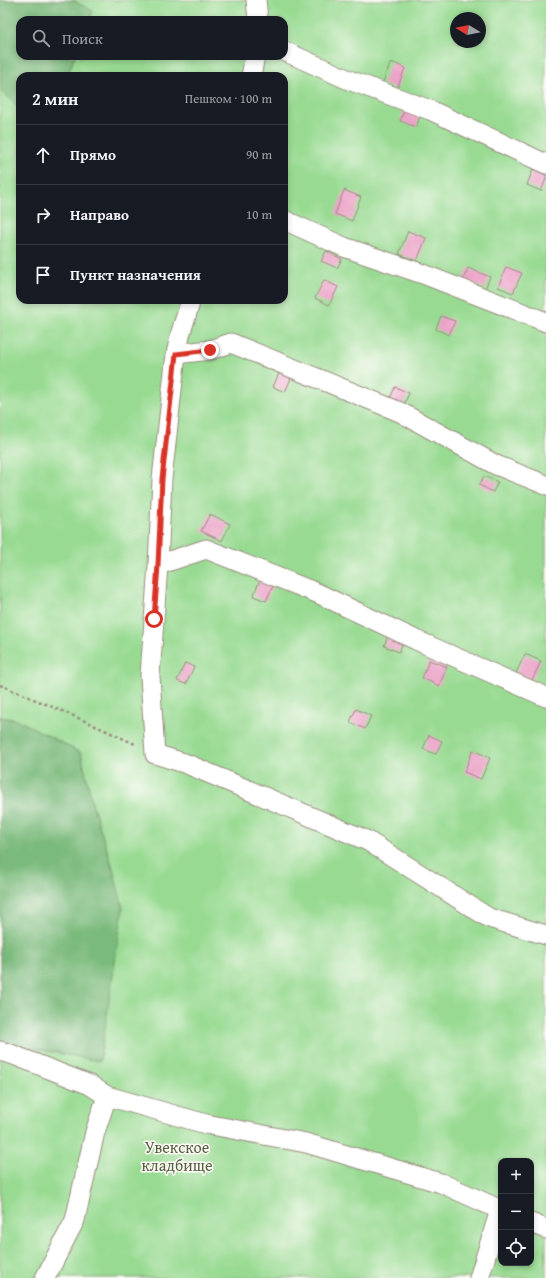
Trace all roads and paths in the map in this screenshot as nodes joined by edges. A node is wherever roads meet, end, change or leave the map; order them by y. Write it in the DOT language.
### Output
graph roads {
  1 [pos="256,0"];
  2 [pos="258,16"];
  3 [pos="288,53"];
  4 [pos="254,60"];
  5 [pos="252,72"];
  6 [pos="546,164"];
  7 [pos="288,222"];
  8 [pos="190,304"];
  9 [pos="546,322"];
  10 [pos="176,354"];
  11 [pos="546,485"];
  12 [pos="158,565"];
  13 [pos="0,685"];
  14 [pos="546,698"];
  15 [pos="155,754"];
  16 [pos="546,935"];
  17 [pos="0,1051"];
  18 [pos="107,1096"];
  19 [pos="498,1209"];
  20 [pos="498,1219"];
  21 [pos="534,1224"];
  22 [pos="546,1229"];
  23 [pos="46,1278"];
  24 [pos="479,1278"];
  1 -- 2 [label="street"];
  3 -- 6 [label="street"];
  4 -- 5 [label="street"];
  7 -- 9 [label="street"];
  8 -- 10 [label="street"];
  10 -- 11 [label="street"];
  10 -- 12 [label="street"];
  12 -- 14 [label="street"];
  12 -- 15 [label="street"];
  13 -- 15 [label="path"];
  15 -- 16 [label="street"];
  17 -- 18 [label="street"];
  18 -- 19 [label="street"];
  18 -- 23 [label="street"];
  20 -- 24 [label="street"];
  21 -- 22 [label="street"];
}
